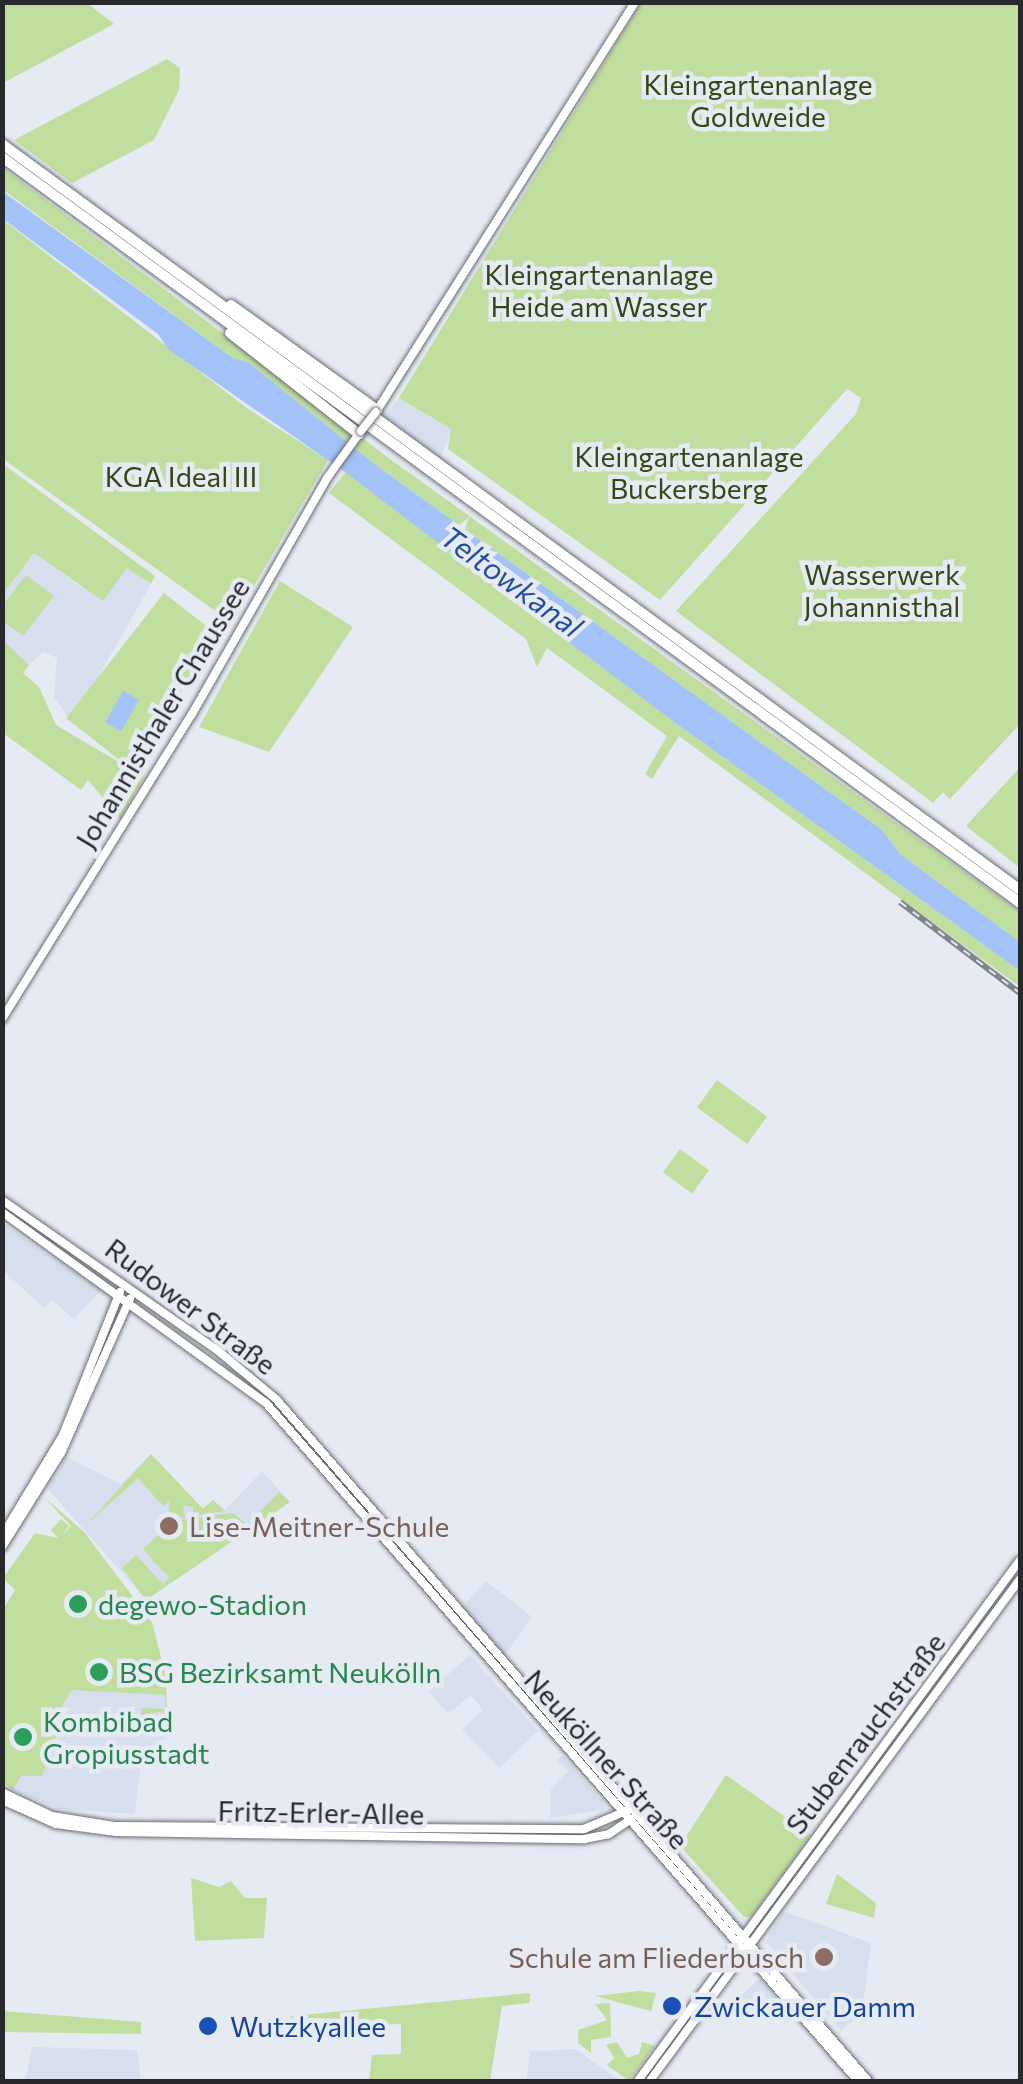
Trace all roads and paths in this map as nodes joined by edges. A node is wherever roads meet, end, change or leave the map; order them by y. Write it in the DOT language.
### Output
graph roads {
  1 [pos="636,2"];
  2 [pos="2,144"];
  3 [pos="2,157"];
  4 [pos="204,293"];
  5 [pos="226,323"];
  6 [pos="376,411"];
  7 [pos="359,435"];
  8 [pos="1020,890"];
  9 [pos="1020,902"];
  10 [pos="2,1019"];
  11 [pos="2,1200"];
  12 [pos="2,1212"];
  13 [pos="21,1218"];
  14 [pos="127,1292"];
  15 [pos="245,1378"];
  16 [pos="321,1467"];
  17 [pos="335,1469"];
  18 [pos="20,1516"];
  19 [pos="2,1536"];
  20 [pos="2,1547"];
  21 [pos="1020,1560"];
  22 [pos="1020,1578"];
  23 [pos="451,1612"];
  24 [pos="2,1796"];
  25 [pos="631,1812"];
  26 [pos="743,1937"];
  27 [pos="750,1945"];
  28 [pos="637,2082"];
  29 [pos="649,2082"];
  30 [pos="859,2082"];
  31 [pos="870,2082"];
  1 -- 6 [label="main road"];
  2 -- 4 [label="highway"];
  3 -- 5 [label="highway"];
  4 -- 6 [label="highway"];
  4 -- 8 [label="highway"];
  5 -- 7 [label="highway"];
  5 -- 9 [label="highway"];
  6 -- 7 [label="main road, Johannisthaler Chaussee, bridge"];
  7 -- 10 [label="main road, Johannisthaler Chaussee"];
  11 -- 13 [label="main road, Rudower Straße"];
  12 -- 13 [label="main road, Rudower Straße"];
  13 -- 14 [label="main road, Rudower Straße"];
  14 -- 15 [label="main road, Rudower Straße"];
  14 -- 18 [label="main road"];
  15 -- 16 [label="main road, Rudower Straße"];
  15 -- 17 [label="main road, Rudower Straße"];
  16 -- 23 [label="main road, Neuköllner Straße"];
  17 -- 23 [label="main road, Neuköllner Straße"];
  18 -- 19 [label="main road"];
  18 -- 20 [label="main road"];
  21 -- 26 [label="main road, Stubenrauchstraße"];
  22 -- 27 [label="main road, Stubenrauchstraße"];
  23 -- 25 [label="main road, Neuköllner Straße"];
  24 -- 25 [label="main road, Fritz-Erler-Allee"];
  25 -- 26 [label="main road, Neuköllner Straße"];
  26 -- 27 [label="main road, Neuköllner Straße"];
  26 -- 28 [label="main road"];
  27 -- 29 [label="main road"];
  27 -- 30 [label="main road, Neuköllner Straße"];
  27 -- 31 [label="main road, Neuköllner Straße"];
}
